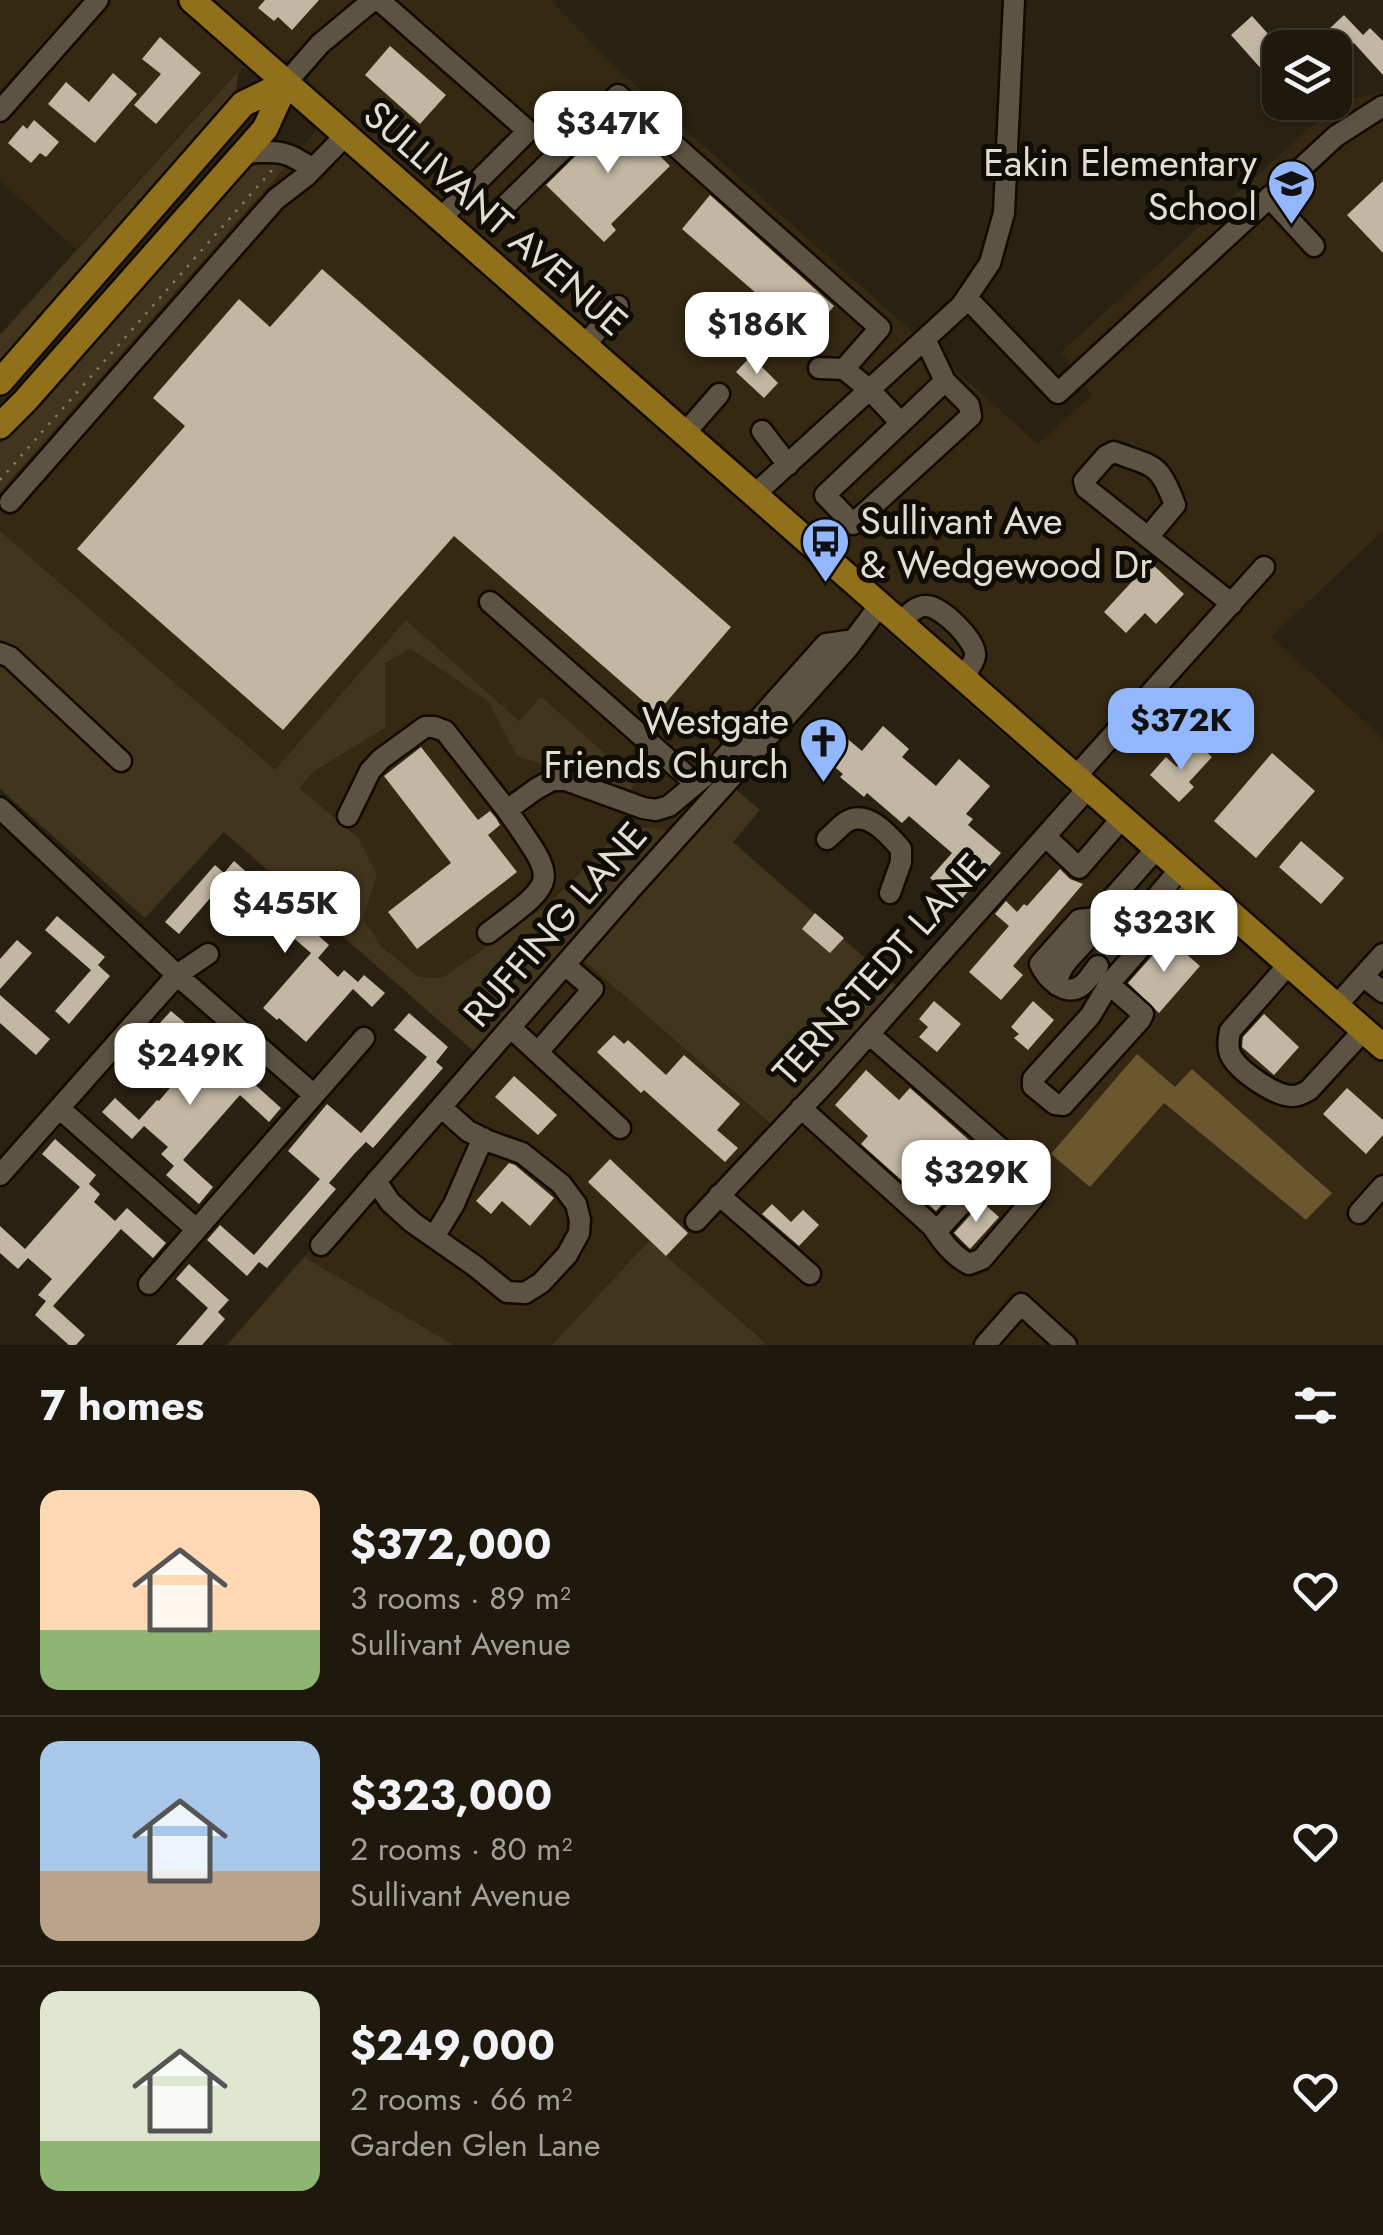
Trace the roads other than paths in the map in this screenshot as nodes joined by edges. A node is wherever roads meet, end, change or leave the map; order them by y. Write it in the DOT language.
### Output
graph roads {
  1 [pos="98,0"];
  2 [pos="192,0"];
  3 [pos="373,0"];
  4 [pos="1014,0"];
  5 [pos="286,83"];
  6 [pos="1383,106"];
  7 [pos="0,111"];
  8 [pos="345,136"];
  9 [pos="243,153"];
  10 [pos="312,169"];
  11 [pos="1269,197"];
  12 [pos="504,207"];
  13 [pos="440,218"];
  14 [pos="1314,246"];
  15 [pos="967,298"];
  16 [pos="618,306"];
  17 [pos="925,339"];
  18 [pos="585,345"];
  19 [pos="819,368"];
  20 [pos="844,369"];
  21 [pos="944,381"];
  22 [pos="0,382"];
  23 [pos="870,390"];
  24 [pos="719,394"];
  25 [pos="901,422"];
  26 [pos="0,426"];
  27 [pos="762,431"];
  28 [pos="685,433"];
  29 [pos="788,464"];
  30 [pos="756,494"];
  31 [pos="10,502"];
  32 [pos="1148,538"];
  33 [pos="1264,567"];
  34 [pos="490,602"];
  35 [pos="1232,604"];
  36 [pos="880,605"];
  37 [pos="854,640"];
  38 [pos="0,653"];
  39 [pos="121,760"];
  40 [pos="1082,782"];
  41 [pos="696,784"];
  42 [pos="0,808"];
  43 [pos="507,810"];
  44 [pos="348,816"];
  45 [pos="1123,817"];
  46 [pos="1045,836"];
  47 [pos="827,839"];
  48 [pos="1158,848"];
  49 [pos="1189,876"];
  50 [pos="890,893"];
  51 [pos="1144,912"];
  52 [pos="488,933"];
  53 [pos="208,954"];
  54 [pos="1383,954"];
  55 [pos="1289,964"];
  56 [pos="565,965"];
  57 [pos="177,975"];
  58 [pos="1104,975"];
  59 [pos="1362,976"];
  60 [pos="1383,992"];
  61 [pos="1337,1006"];
  62 [pos="511,1028"];
  63 [pos="869,1034"];
  64 [pos="364,1038"];
  65 [pos="1374,1038"];
  66 [pos="538,1052"];
  67 [pos="314,1095"];
  68 [pos="441,1107"];
  69 [pos="59,1108"];
  70 [pos="801,1108"];
  71 [pos="620,1128"];
  72 [pos="482,1138"];
  73 [pos="1006,1154"];
  74 [pos="0,1175"];
  75 [pos="376,1181"];
  76 [pos="1383,1186"];
  77 [pos="719,1195"];
  78 [pos="1359,1213"];
  79 [pos="696,1221"];
  80 [pos="196,1229"];
  81 [pos="936,1232"];
  82 [pos="434,1237"];
  83 [pos="321,1245"];
  84 [pos="810,1274"];
  85 [pos="150,1284"];
  86 [pos="986,1345"];
  87 [pos="1066,1345"];
  1 -- 7 [label="street"];
  2 -- 5 [label="main road, SULLIVANT AVENUE"];
  3 -- 5 [label="street"];
  3 -- 13 [label="street"];
  4 -- 15 [label="street"];
  5 -- 8 [label="main road, SULLIVANT AVENUE"];
  5 -- 9 [label="main road"];
  5 -- 22 [label="main road"];
  6 -- 11 [label="street"];
  8 -- 10 [label="street"];
  8 -- 13 [label="main road, SULLIVANT AVENUE"];
  9 -- 10 [label="street"];
  9 -- 26 [label="main road"];
  10 -- 31 [label="street"];
  11 -- 14 [label="street"];
  11 -- 15 [label="street"];
  12 -- 20 [label="street"];
  13 -- 18 [label="main road, SULLIVANT AVENUE"];
  15 -- 17 [label="street"];
  16 -- 18 [label="street"];
  17 -- 21 [label="street"];
  17 -- 23 [label="street"];
  18 -- 28 [label="main road, SULLIVANT AVENUE"];
  19 -- 20 [label="street"];
  20 -- 23 [label="street"];
  21 -- 25 [label="street"];
  21 -- 25 [label="street"];
  23 -- 25 [label="street"];
  23 -- 29 [label="street"];
  24 -- 28 [label="street"];
  27 -- 29 [label="street"];
  28 -- 30 [label="main road, SULLIVANT AVENUE"];
  29 -- 30 [label="street"];
  30 -- 36 [label="main road, SULLIVANT AVENUE"];
  32 -- 32 [label="street"];
  32 -- 35 [label="street"];
  33 -- 35 [label="street, TERNSTEDT LANE"];
  34 -- 41 [label="street"];
  35 -- 40 [label="street, TERNSTEDT LANE"];
  36 -- 37 [label="street, RUFFING LANE"];
  36 -- 40 [label="main road, SULLIVANT AVENUE"];
  37 -- 41 [label="street"];
  37 -- 56 [label="street, RUFFING LANE"];
  38 -- 39 [label="street"];
  40 -- 45 [label="main road, SULLIVANT AVENUE"];
  40 -- 46 [label="street, TERNSTEDT LANE"];
  41 -- 43 [label="street"];
  42 -- 57 [label="street"];
  43 -- 44 [label="street"];
  43 -- 52 [label="street"];
  45 -- 46 [label="street"];
  45 -- 48 [label="main road, SULLIVANT AVENUE"];
  46 -- 63 [label="street, TERNSTEDT LANE"];
  47 -- 50 [label="street"];
  48 -- 49 [label="main road, SULLIVANT AVENUE"];
  48 -- 58 [label="street"];
  49 -- 51 [label="street"];
  49 -- 55 [label="main road, SULLIVANT AVENUE"];
  49 -- 58 [label="street"];
  53 -- 57 [label="street"];
  54 -- 59 [label="street"];
  55 -- 61 [label="main road, SULLIVANT AVENUE"];
  55 -- 65 [label="street"];
  56 -- 62 [label="street, RUFFING LANE"];
  56 -- 66 [label="street"];
  57 -- 67 [label="street"];
  57 -- 69 [label="street"];
  58 -- 58 [label="street"];
  59 -- 60 [label="street"];
  59 -- 61 [label="street"];
  61 -- 65 [label="main road, SULLIVANT AVENUE"];
  62 -- 66 [label="street"];
  62 -- 68 [label="street, RUFFING LANE"];
  63 -- 70 [label="street, TERNSTEDT LANE"];
  63 -- 73 [label="street"];
  64 -- 67 [label="street"];
  66 -- 71 [label="street"];
  67 -- 80 [label="street"];
  68 -- 72 [label="street"];
  68 -- 75 [label="street, RUFFING LANE"];
  69 -- 74 [label="street"];
  69 -- 80 [label="street"];
  70 -- 77 [label="street, TERNSTEDT LANE"];
  70 -- 81 [label="street"];
  72 -- 82 [label="street"];
  72 -- 82 [label="street"];
  73 -- 81 [label="street"];
  73 -- 81 [label="street"];
  75 -- 82 [label="street"];
  75 -- 83 [label="street, RUFFING LANE"];
  76 -- 78 [label="street"];
  77 -- 79 [label="street, TERNSTEDT LANE"];
  77 -- 84 [label="street"];
  80 -- 85 [label="street"];
  86 -- 87 [label="street"];
}
